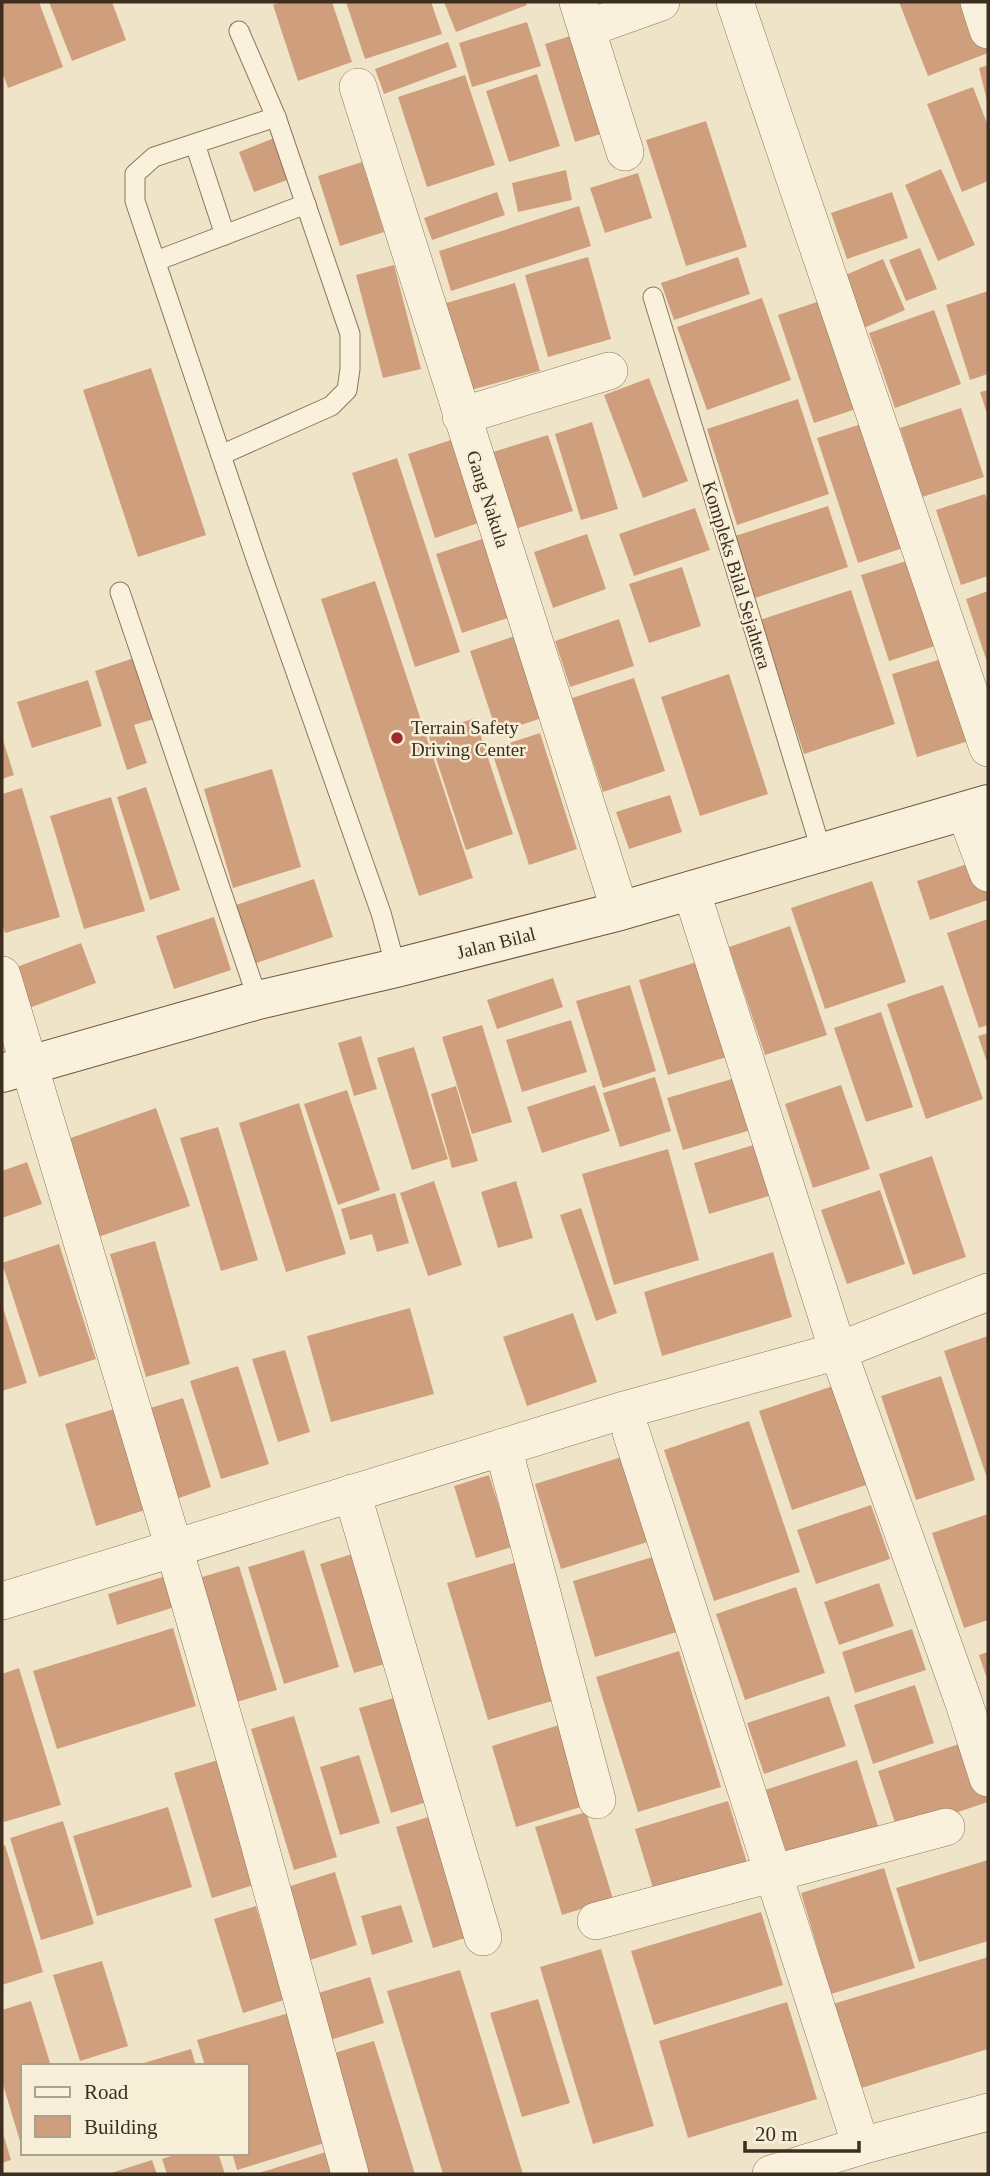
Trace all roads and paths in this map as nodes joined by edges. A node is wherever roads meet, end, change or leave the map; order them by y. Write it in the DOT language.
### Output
graph roads {
  1 [pos="661,2"];
  2 [pos="735,2"];
  3 [pos="979,2"];
  4 [pos="583,15"];
  5 [pos="988,30"];
  6 [pos="239,31"];
  7 [pos="358,87"];
  8 [pos="276,117"];
  9 [pos="195,144"];
  10 [pos="625,152"];
  11 [pos="306,204"];
  12 [pos="225,235"];
  13 [pos="156,261"];
  14 [pos="653,298"];
  15 [pos="609,371"];
  16 [pos="461,416"];
  17 [pos="221,455"];
  18 [pos="120,592"];
  19 [pos="988,748"];
  20 [pos="976,807"];
  21 [pos="822,853"];
  22 [pos="988,873"];
  23 [pos="691,890"];
  24 [pos="620,911"];
  25 [pos="396,968"];
  26 [pos="2,975"];
  27 [pos="258,1000"];
  28 [pos="15,1070"];
  29 [pos="988,1294"];
  30 [pos="838,1351"];
  31 [pos="631,1432"];
  32 [pos="503,1447"];
  33 [pos="352,1493"];
  34 [pos="174,1548"];
  35 [pos="2,1601"];
  36 [pos="988,1778"];
  37 [pos="597,1800"];
  38 [pos="946,1827"];
  39 [pos="772,1874"];
  40 [pos="596,1921"];
  41 [pos="483,1937"];
  42 [pos="988,2112"];
  43 [pos="861,2146"];
  44 [pos="351,2174"];
  45 [pos="771,2174"];
  1 -- 4 [label="street"];
  2 -- 19 [label="street"];
  3 -- 5 [label="street"];
  4 -- 10 [label="street"];
  6 -- 8 [label="lane"];
  7 -- 16 [label="street, Gang Nakula"];
  8 -- 9 [label="lane"];
  8 -- 11 [label="lane"];
  9 -- 12 [label="lane"];
  9 -- 13 [label="lane"];
  11 -- 12 [label="lane"];
  11 -- 17 [label="lane"];
  12 -- 13 [label="lane"];
  13 -- 17 [label="lane"];
  14 -- 21 [label="lane, Kompleks Bilal Sejahtera"];
  15 -- 16 [label="street"];
  16 -- 24 [label="street, Gang Nakula"];
  17 -- 25 [label="lane"];
  18 -- 27 [label="lane"];
  20 -- 21 [label="main road, Jalan Bilal"];
  20 -- 22 [label="street"];
  21 -- 23 [label="main road, Jalan Bilal"];
  23 -- 24 [label="main road, Jalan Bilal"];
  23 -- 30 [label="street"];
  24 -- 25 [label="main road, Jalan Bilal"];
  25 -- 27 [label="main road, Jalan Bilal"];
  26 -- 28 [label="street"];
  27 -- 28 [label="main road, Jalan Bilal"];
  28 -- 34 [label="street"];
  29 -- 30 [label="street"];
  30 -- 32 [label="street"];
  30 -- 36 [label="street"];
  31 -- 39 [label="street"];
  32 -- 33 [label="street"];
  32 -- 37 [label="street"];
  33 -- 34 [label="street"];
  33 -- 41 [label="street"];
  34 -- 35 [label="street"];
  34 -- 44 [label="street"];
  38 -- 39 [label="street"];
  39 -- 40 [label="street"];
  39 -- 43 [label="street"];
  42 -- 43 [label="street"];
  43 -- 45 [label="street"];
}
